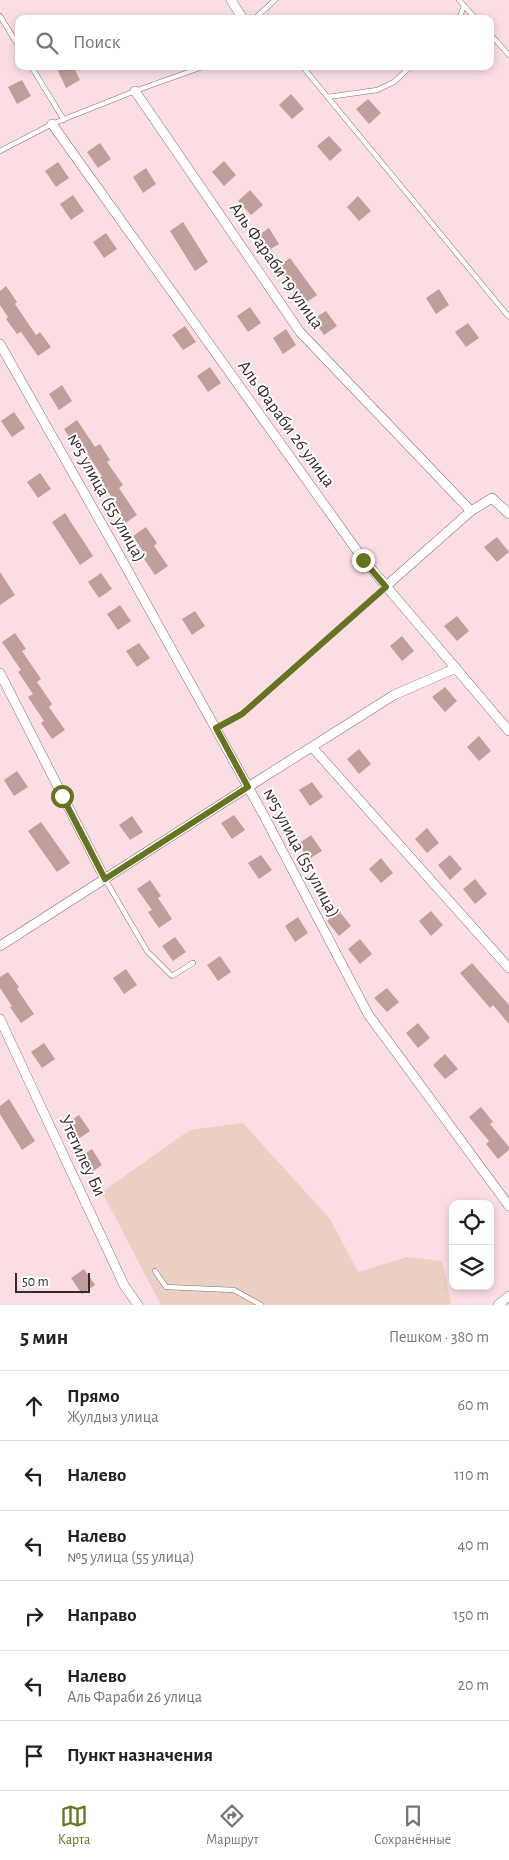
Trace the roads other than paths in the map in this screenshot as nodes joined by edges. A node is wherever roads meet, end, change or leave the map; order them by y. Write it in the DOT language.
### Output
graph roads {
  1 [pos="231,0"];
  2 [pos="275,0"];
  3 [pos="458,0"];
  4 [pos="464,6"];
  5 [pos="259,14"];
  6 [pos="240,15"];
  7 [pos="461,15"];
  8 [pos="472,15"];
  9 [pos="0,16"];
  10 [pos="494,38"];
  11 [pos="15,40"];
  12 [pos="509,55"];
  13 [pos="33,70"];
  14 [pos="194,70"];
  15 [pos="305,70"];
  16 [pos="407,70"];
  17 [pos="135,91"];
  18 [pos="328,98"];
  19 [pos="64,120"];
  20 [pos="52,124"];
  21 [pos="0,151"];
  22 [pos="509,317"];
  23 [pos="0,344"];
  24 [pos="471,511"];
  25 [pos="509,514"];
  26 [pos="386,587"];
  27 [pos="456,668"];
  28 [pos="0,673"];
  29 [pos="216,728"];
  30 [pos="509,731"];
  31 [pos="312,747"];
  32 [pos="248,787"];
  33 [pos="105,879"];
  34 [pos="0,946"];
  35 [pos="193,963"];
  36 [pos="509,968"];
  37 [pos="0,1018"];
  38 [pos="509,1206"];
  39 [pos="155,1271"];
  40 [pos="509,1296"];
  41 [pos="138,1305"];
  42 [pos="261,1305"];
  43 [pos="498,1305"];
  1 -- 6 [label="street"];
  2 -- 5 [label="lane"];
  3 -- 4 [label="lane"];
  4 -- 7 [label="lane"];
  4 -- 8 [label="lane"];
  9 -- 11 [label="lane"];
  10 -- 12 [label="lane"];
  13 -- 19 [label="lane"];
  14 -- 17 [label="lane"];
  15 -- 18 [label="lane"];
  16 -- 18 [label="lane"];
  17 -- 19 [label="lane"];
  17 -- 24 [label="street, Аль Фараби 19 улица"];
  18 -- 22 [label="lane"];
  19 -- 20 [label="lane"];
  20 -- 21 [label="lane"];
  20 -- 26 [label="street, Аль Фараби 26 улица"];
  23 -- 29 [label="street, №5 улица (55 улица)"];
  24 -- 25 [label="street"];
  24 -- 26 [label="street"];
  26 -- 27 [label="street, Аль Фараби 26 улица"];
  26 -- 29 [label="lane"];
  27 -- 30 [label="street, Аль Фараби 26 улица"];
  27 -- 31 [label="street"];
  28 -- 33 [label="street"];
  29 -- 32 [label="street, №5 улица (55 улица)"];
  31 -- 32 [label="street"];
  31 -- 36 [label="street"];
  32 -- 33 [label="street"];
  32 -- 38 [label="street, №5 улица (55 улица)"];
  33 -- 34 [label="street"];
  33 -- 35 [label="lane"];
  37 -- 41 [label="street, Утетилеу Би"];
  39 -- 42 [label="lane"];
  40 -- 43 [label="street"];
}
